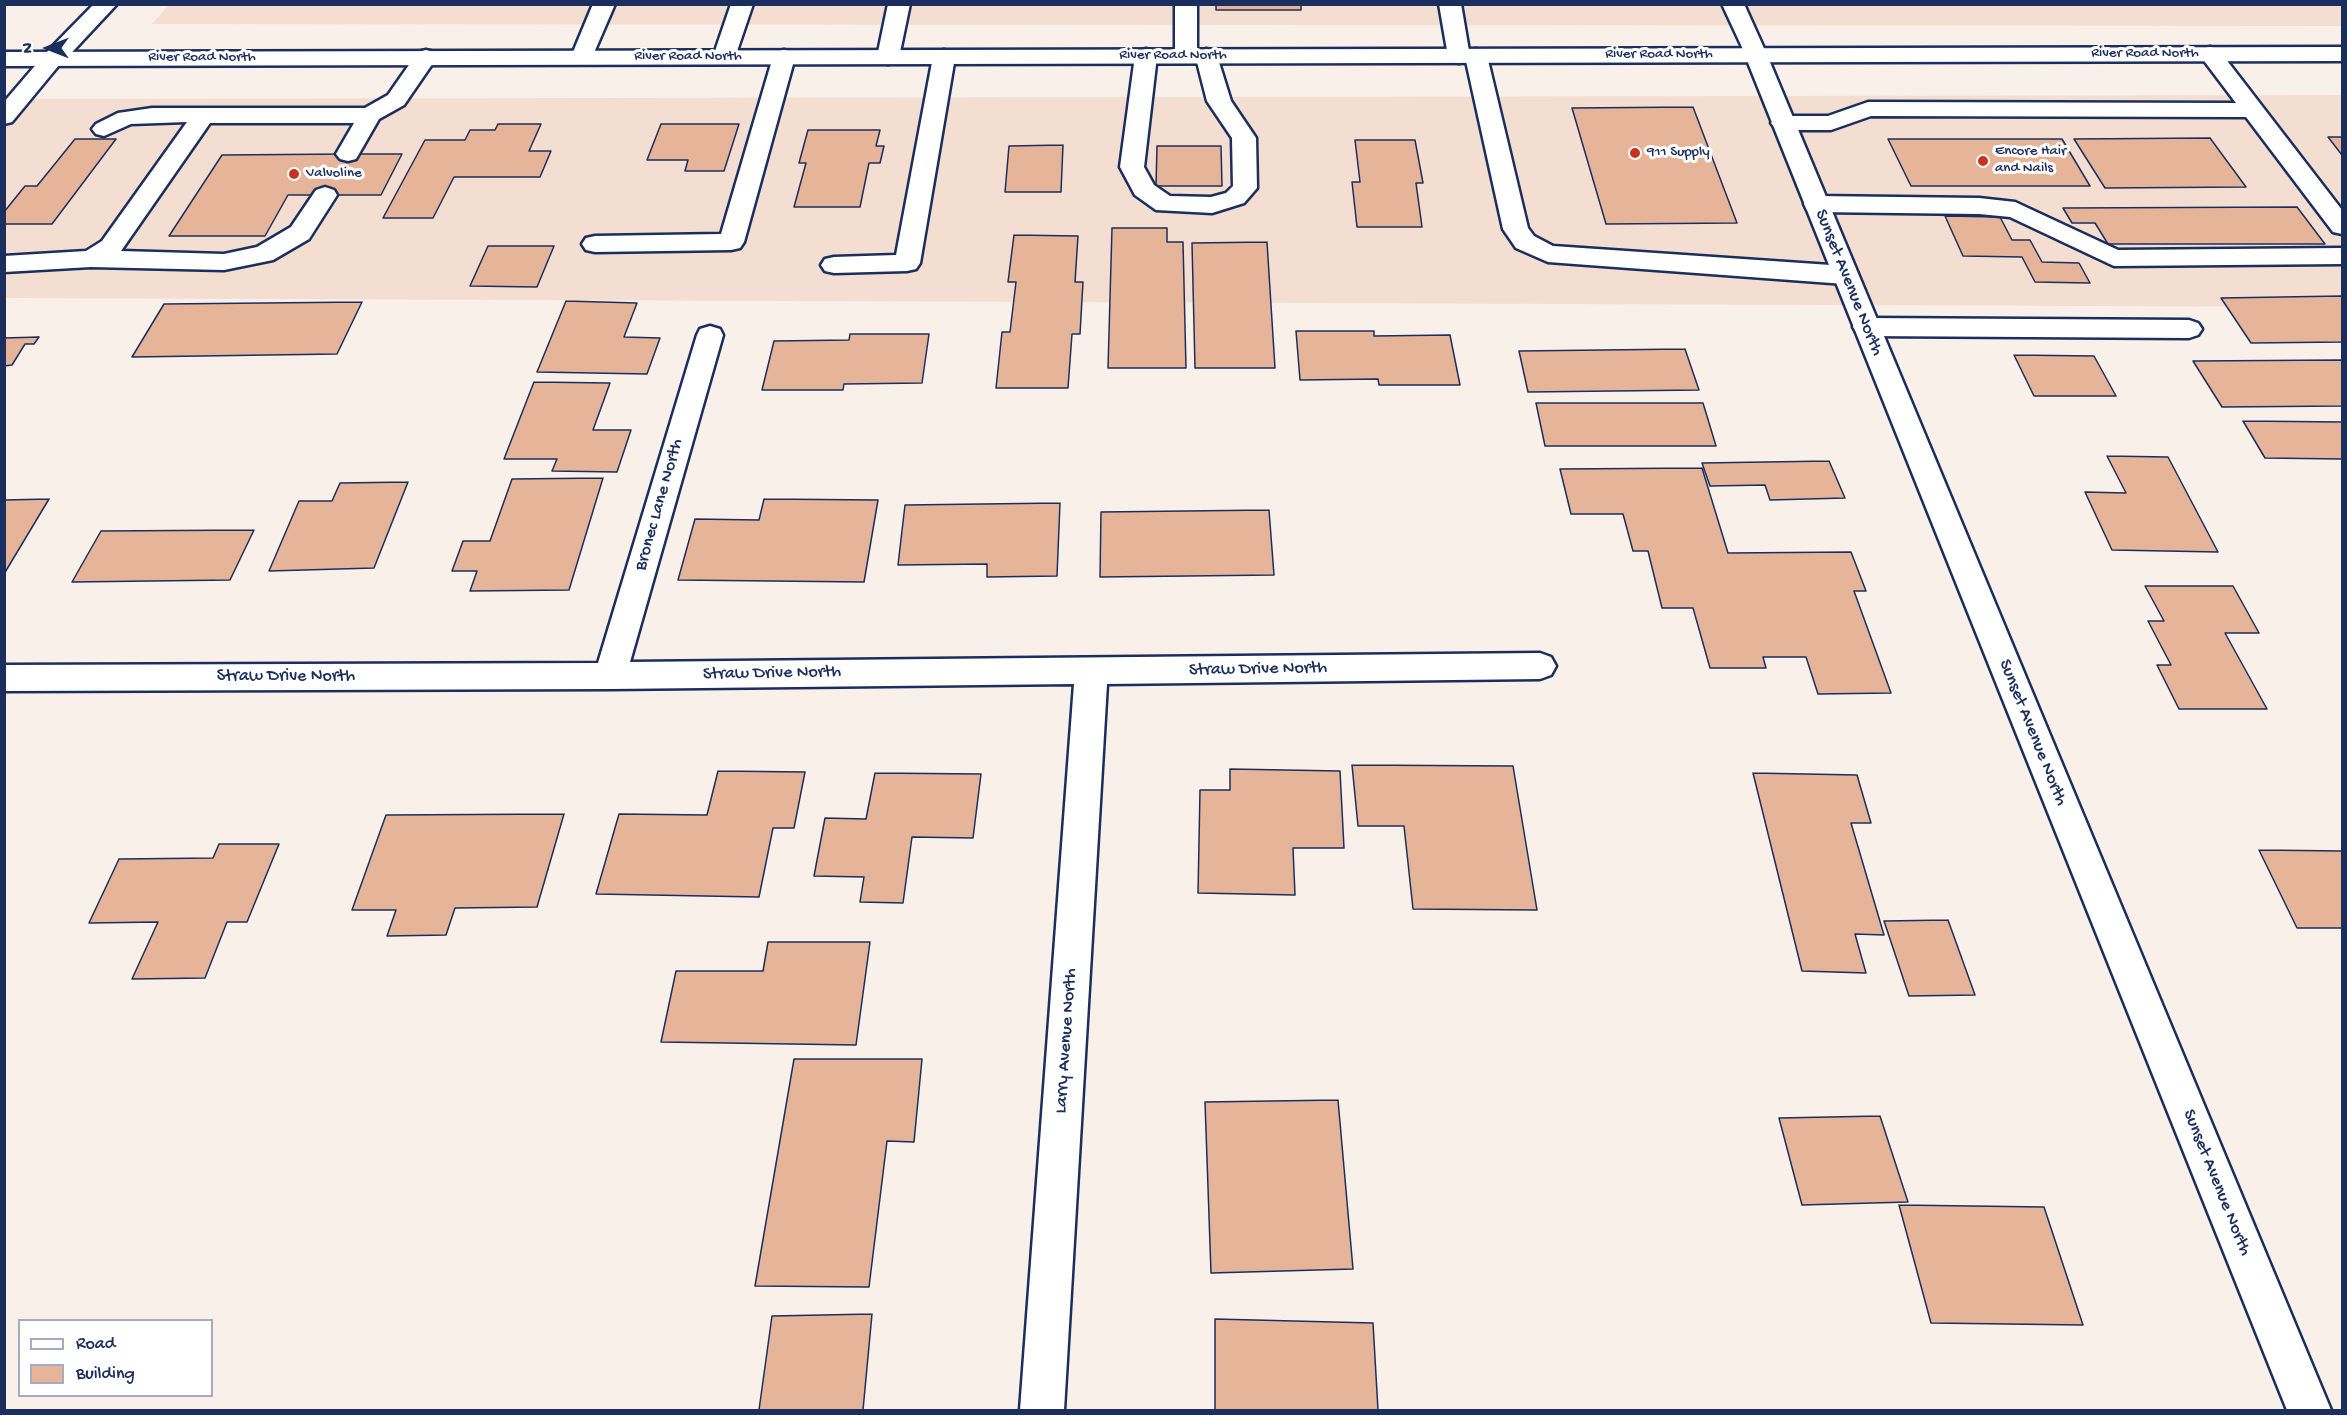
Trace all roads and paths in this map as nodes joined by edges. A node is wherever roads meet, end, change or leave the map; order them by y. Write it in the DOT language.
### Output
graph roads {
  1 [pos="107,4"];
  2 [pos="604,4"];
  3 [pos="742,4"];
  4 [pos="900,4"];
  5 [pos="1186,4"];
  6 [pos="1450,4"];
  7 [pos="1733,4"];
  8 [pos="2210,54"];
  9 [pos="2343,54"];
  10 [pos="1756,55"];
  11 [pos="1146,56"];
  12 [pos="1196,56"];
  13 [pos="1467,56"];
  14 [pos="426,57"];
  15 [pos="582,57"];
  16 [pos="724,57"];
  17 [pos="784,57"];
  18 [pos="888,57"];
  19 [pos="944,57"];
  20 [pos="4,59"];
  21 [pos="53,59"];
  22 [pos="2254,110"];
  23 [pos="204,115"];
  24 [pos="370,115"];
  25 [pos="4,117"];
  26 [pos="1783,123"];
  27 [pos="104,129"];
  28 [pos="348,154"];
  29 [pos="325,195"];
  30 [pos="1816,204"];
  31 [pos="2343,226"];
  32 [pos="595,244"];
  33 [pos="2343,256"];
  34 [pos="91,259"];
  35 [pos="4,264"];
  36 [pos="834,265"];
  37 [pos="1845,274"];
  38 [pos="1866,327"];
  39 [pos="2189,329"];
  40 [pos="710,335"];
  41 [pos="1540,666"];
  42 [pos="1091,672"];
  43 [pos="610,676"];
  44 [pos="4,678"];
  45 [pos="1042,1410"];
  46 [pos="2309,1410"];
  1 -- 21 [label="street"];
  2 -- 15 [label="street"];
  3 -- 16 [label="street"];
  4 -- 18 [label="street"];
  5 -- 12 [label="street"];
  6 -- 13 [label="street"];
  7 -- 10 [label="street, Sunset Avenue North"];
  8 -- 9 [label="street, River Road North"];
  8 -- 10 [label="street, River Road North"];
  8 -- 22 [label="street"];
  10 -- 13 [label="street, River Road North"];
  10 -- 26 [label="street, Sunset Avenue North"];
  11 -- 12 [label="street, River Road North"];
  11 -- 12 [label="street"];
  11 -- 19 [label="street, River Road North"];
  12 -- 13 [label="street, River Road North"];
  13 -- 37 [label="street"];
  14 -- 15 [label="street, River Road North"];
  14 -- 21 [label="street, River Road North"];
  14 -- 24 [label="street"];
  15 -- 16 [label="street, River Road North"];
  16 -- 17 [label="street, River Road North"];
  17 -- 18 [label="street, River Road North"];
  17 -- 32 [label="street"];
  18 -- 19 [label="street, River Road North"];
  19 -- 36 [label="street"];
  20 -- 21 [label="street, River Road North"];
  21 -- 25 [label="street"];
  22 -- 26 [label="street"];
  22 -- 31 [label="street"];
  23 -- 24 [label="street"];
  23 -- 27 [label="street"];
  23 -- 34 [label="street"];
  24 -- 28 [label="street"];
  26 -- 30 [label="street, Sunset Avenue North"];
  29 -- 34 [label="street"];
  30 -- 33 [label="street"];
  30 -- 37 [label="street, Sunset Avenue North"];
  34 -- 35 [label="street"];
  37 -- 38 [label="street, Sunset Avenue North"];
  38 -- 39 [label="street"];
  38 -- 46 [label="street, Sunset Avenue North"];
  40 -- 43 [label="street, Bronec Lane North"];
  41 -- 42 [label="street, Straw Drive North"];
  42 -- 43 [label="street, Straw Drive North"];
  42 -- 45 [label="street, Larry Avenue North"];
  43 -- 44 [label="street, Straw Drive North"];
}
